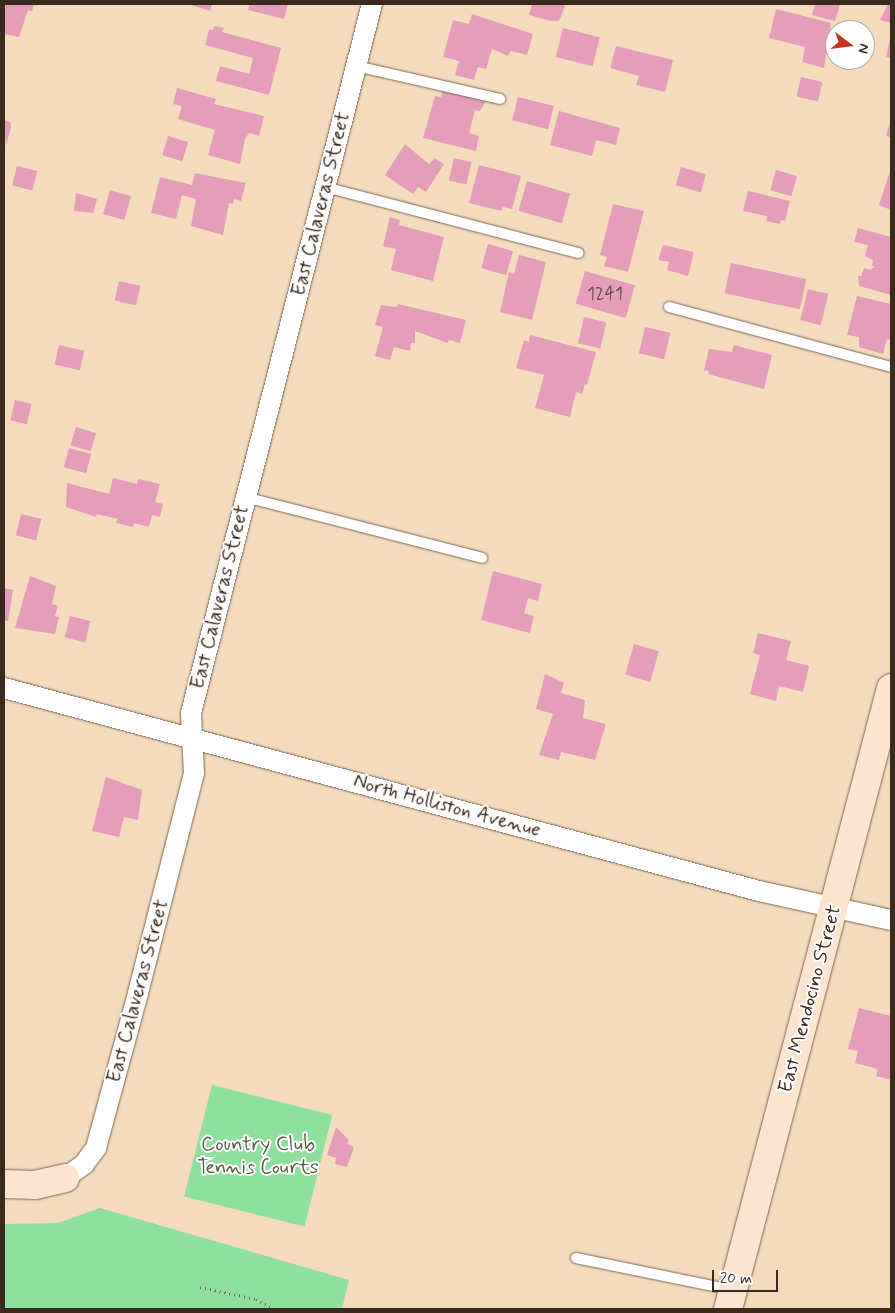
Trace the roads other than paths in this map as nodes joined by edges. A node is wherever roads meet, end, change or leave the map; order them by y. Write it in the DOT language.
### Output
graph roads {
  1 [pos="372,4"];
  2 [pos="356,66"];
  3 [pos="500,99"];
  4 [pos="325,187"];
  5 [pos="579,253"];
  6 [pos="669,307"];
  7 [pos="891,367"];
  8 [pos="245,497"];
  9 [pos="482,558"];
  10 [pos="4,688"];
  11 [pos="891,688"];
  12 [pos="191,739"];
  13 [pos="834,907"];
  14 [pos="891,920"];
  15 [pos="65,1178"];
  16 [pos="4,1184"];
  17 [pos="576,1258"];
  18 [pos="731,1300"];
  1 -- 2 [label="street, East Calaveras Street"];
  2 -- 3 [label="lane"];
  2 -- 4 [label="street, East Calaveras Street"];
  4 -- 5 [label="lane"];
  4 -- 8 [label="street, East Calaveras Street"];
  6 -- 7 [label="lane"];
  8 -- 9 [label="lane"];
  8 -- 12 [label="street, East Calaveras Street"];
  10 -- 12 [label="street, North Holliston Avenue"];
  11 -- 13 [label="street, East Mendocino Street"];
  12 -- 13 [label="street, North Holliston Avenue"];
  12 -- 15 [label="street, East Calaveras Street"];
  13 -- 14 [label="street, North Holliston Avenue"];
  13 -- 18 [label="street, East Mendocino Street"];
  15 -- 16 [label="street"];
  17 -- 18 [label="lane"];
}
